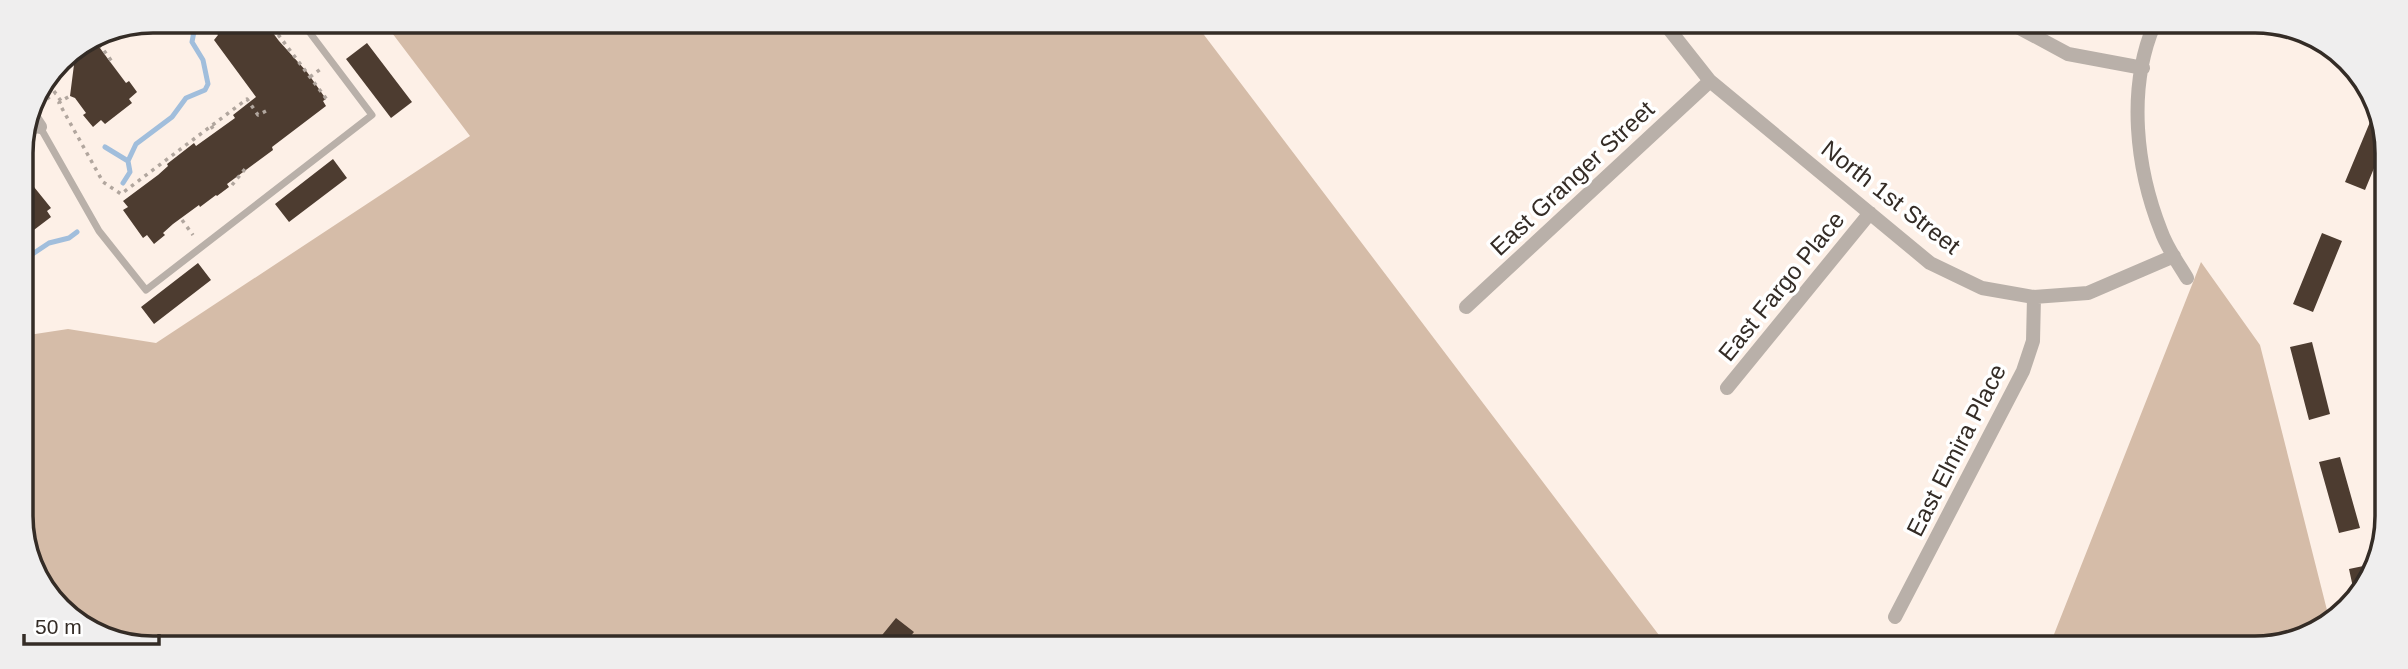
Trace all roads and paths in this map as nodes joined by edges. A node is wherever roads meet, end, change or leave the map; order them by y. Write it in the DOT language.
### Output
graph roads {
  1 [pos="277,33"];
  2 [pos="310,33"];
  3 [pos="1672,33"];
  4 [pos="2029,33"];
  5 [pos="2151,33"];
  6 [pos="101,46"];
  7 [pos="113,63"];
  8 [pos="323,68"];
  9 [pos="2143,68"];
  10 [pos="310,77"];
  11 [pos="1710,81"];
  12 [pos="52,89"];
  13 [pos="55,93"];
  14 [pos="70,96"];
  15 [pos="46,99"];
  16 [pos="61,101"];
  17 [pos="328,101"];
  18 [pos="266,111"];
  19 [pos="37,123"];
  20 [pos="211,126"];
  21 [pos="216,133"];
  22 [pos="246,169"];
  23 [pos="147,174"];
  24 [pos="153,181"];
  25 [pos="232,185"];
  26 [pos="1870,213"];
  27 [pos="182,220"];
  28 [pos="193,235"];
  29 [pos="2174,256"];
  30 [pos="2187,278"];
  31 [pos="2034,297"];
  32 [pos="1466,307"];
  33 [pos="1727,388"];
  34 [pos="1895,617"];
  1 -- 10 [label="path"];
  2 -- 19 [label="lane"];
  3 -- 11 [label="street, North 1st Street"];
  4 -- 9 [label="street"];
  5 -- 9 [label="street"];
  6 -- 7 [label="path"];
  8 -- 10 [label="path"];
  9 -- 29 [label="street"];
  10 -- 17 [label="path"];
  11 -- 26 [label="street, North 1st Street"];
  11 -- 32 [label="street, East Granger Street"];
  12 -- 13 [label="path"];
  13 -- 15 [label="path"];
  13 -- 16 [label="path"];
  14 -- 16 [label="path"];
  16 -- 23 [label="path"];
  18 -- 20 [label="path"];
  20 -- 21 [label="path"];
  20 -- 23 [label="path"];
  22 -- 25 [label="path"];
  23 -- 24 [label="path"];
  26 -- 31 [label="street, North 1st Street"];
  26 -- 33 [label="street, East Fargo Place"];
  27 -- 28 [label="path"];
  29 -- 30 [label="street"];
  29 -- 31 [label="street, North 1st Street"];
  31 -- 34 [label="street, East Elmira Place"];
}
